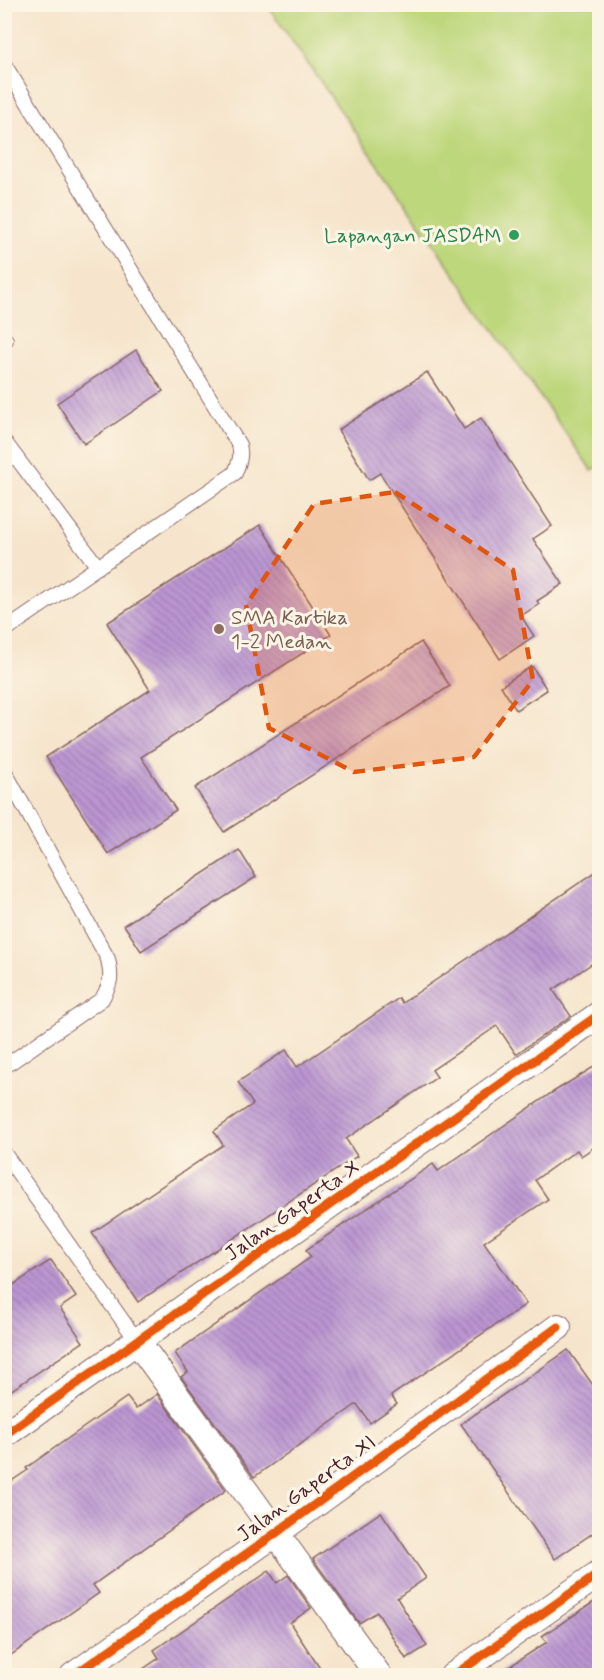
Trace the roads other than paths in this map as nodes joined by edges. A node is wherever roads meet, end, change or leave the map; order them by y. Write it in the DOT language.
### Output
graph roads {
  1 [pos="4,64"];
  2 [pos="4,441"];
  3 [pos="98,567"];
  4 [pos="4,632"];
  5 [pos="4,770"];
  6 [pos="600,1014"];
  7 [pos="4,1067"];
  8 [pos="6,1155"];
  9 [pos="558,1327"];
  10 [pos="137,1341"];
  11 [pos="4,1435"];
  12 [pos="276,1533"];
  13 [pos="600,1573"];
  14 [pos="73,1676"];
  15 [pos="379,1676"];
  16 [pos="453,1676"];
  1 -- 3 [label="lane"];
  2 -- 3 [label="lane"];
  3 -- 4 [label="lane"];
  5 -- 7 [label="lane"];
  6 -- 10 [label="street, Jalan Gaperta X"];
  8 -- 10 [label="lane"];
  9 -- 12 [label="street, Jalan Gaperta XI"];
  10 -- 11 [label="street, Jalan Gaperta X"];
  10 -- 12 [label="street"];
  12 -- 14 [label="street, Jalan Gaperta XI"];
  12 -- 15 [label="street"];
  13 -- 16 [label="street"];
}
